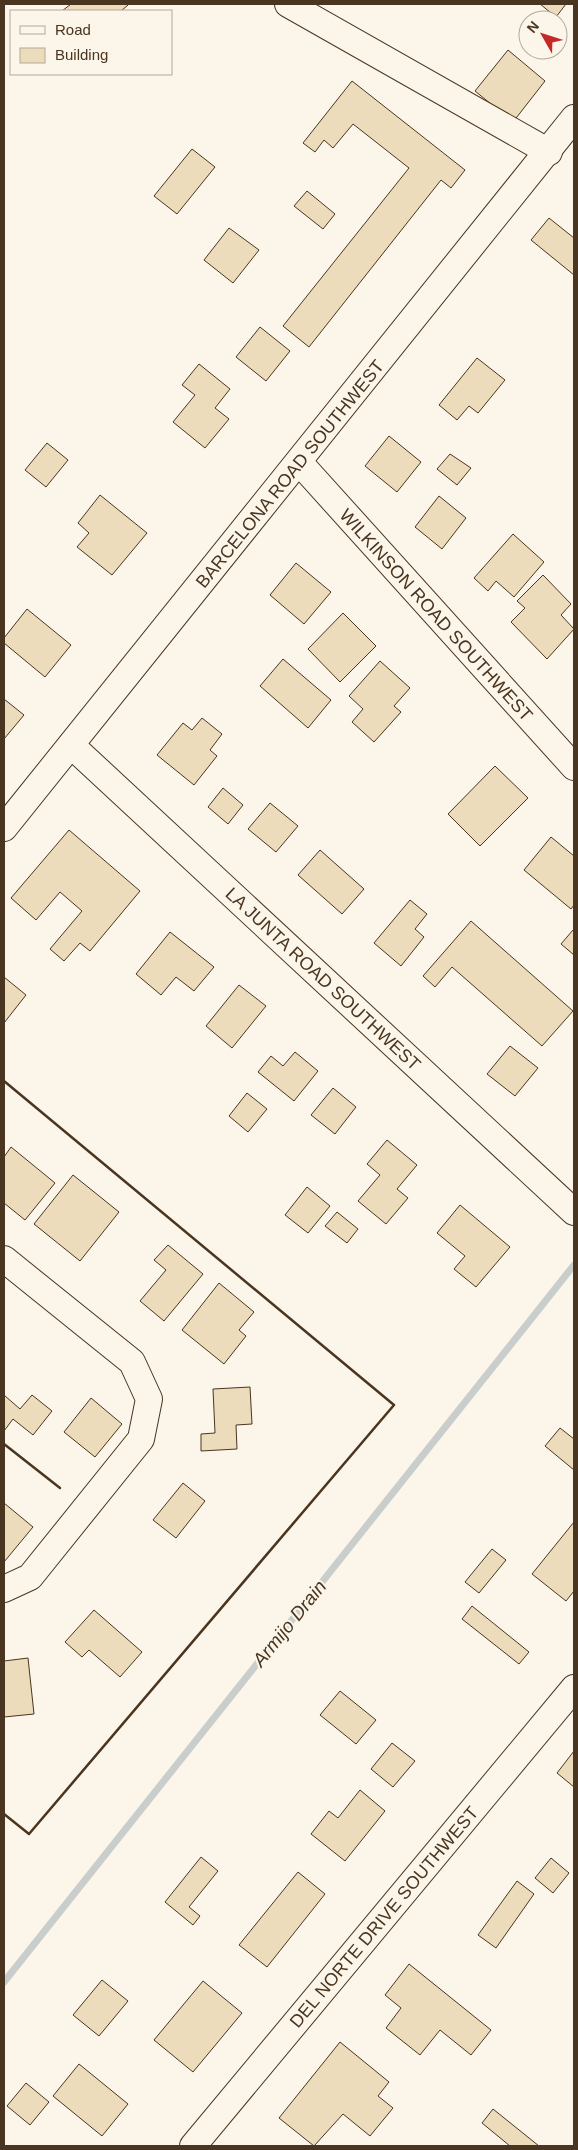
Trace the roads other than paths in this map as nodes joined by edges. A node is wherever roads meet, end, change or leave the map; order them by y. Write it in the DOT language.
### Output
graph roads {
  1 [pos="288,4"];
  2 [pos="574,118"];
  3 [pos="549,152"];
  4 [pos="298,462"];
  5 [pos="71,746"];
  6 [pos="574,767"];
  7 [pos="4,828"];
  8 [pos="574,1212"];
  9 [pos="4,1259"];
  10 [pos="4,1589"];
  11 [pos="574,1688"];
  12 [pos="193,2146"];
  1 -- 3 [label="street"];
  2 -- 3 [label="street, BARCELONA ROAD SOUTHWEST"];
  3 -- 4 [label="street, BARCELONA ROAD SOUTHWEST"];
  4 -- 5 [label="street, BARCELONA ROAD SOUTHWEST"];
  4 -- 6 [label="street, WILKINSON ROAD SOUTHWEST"];
  5 -- 7 [label="street, BARCELONA ROAD SOUTHWEST"];
  5 -- 8 [label="street, LA JUNTA ROAD SOUTHWEST"];
  9 -- 10 [label="street"];
  11 -- 12 [label="street, DEL NORTE DRIVE SOUTHWEST"];
}
